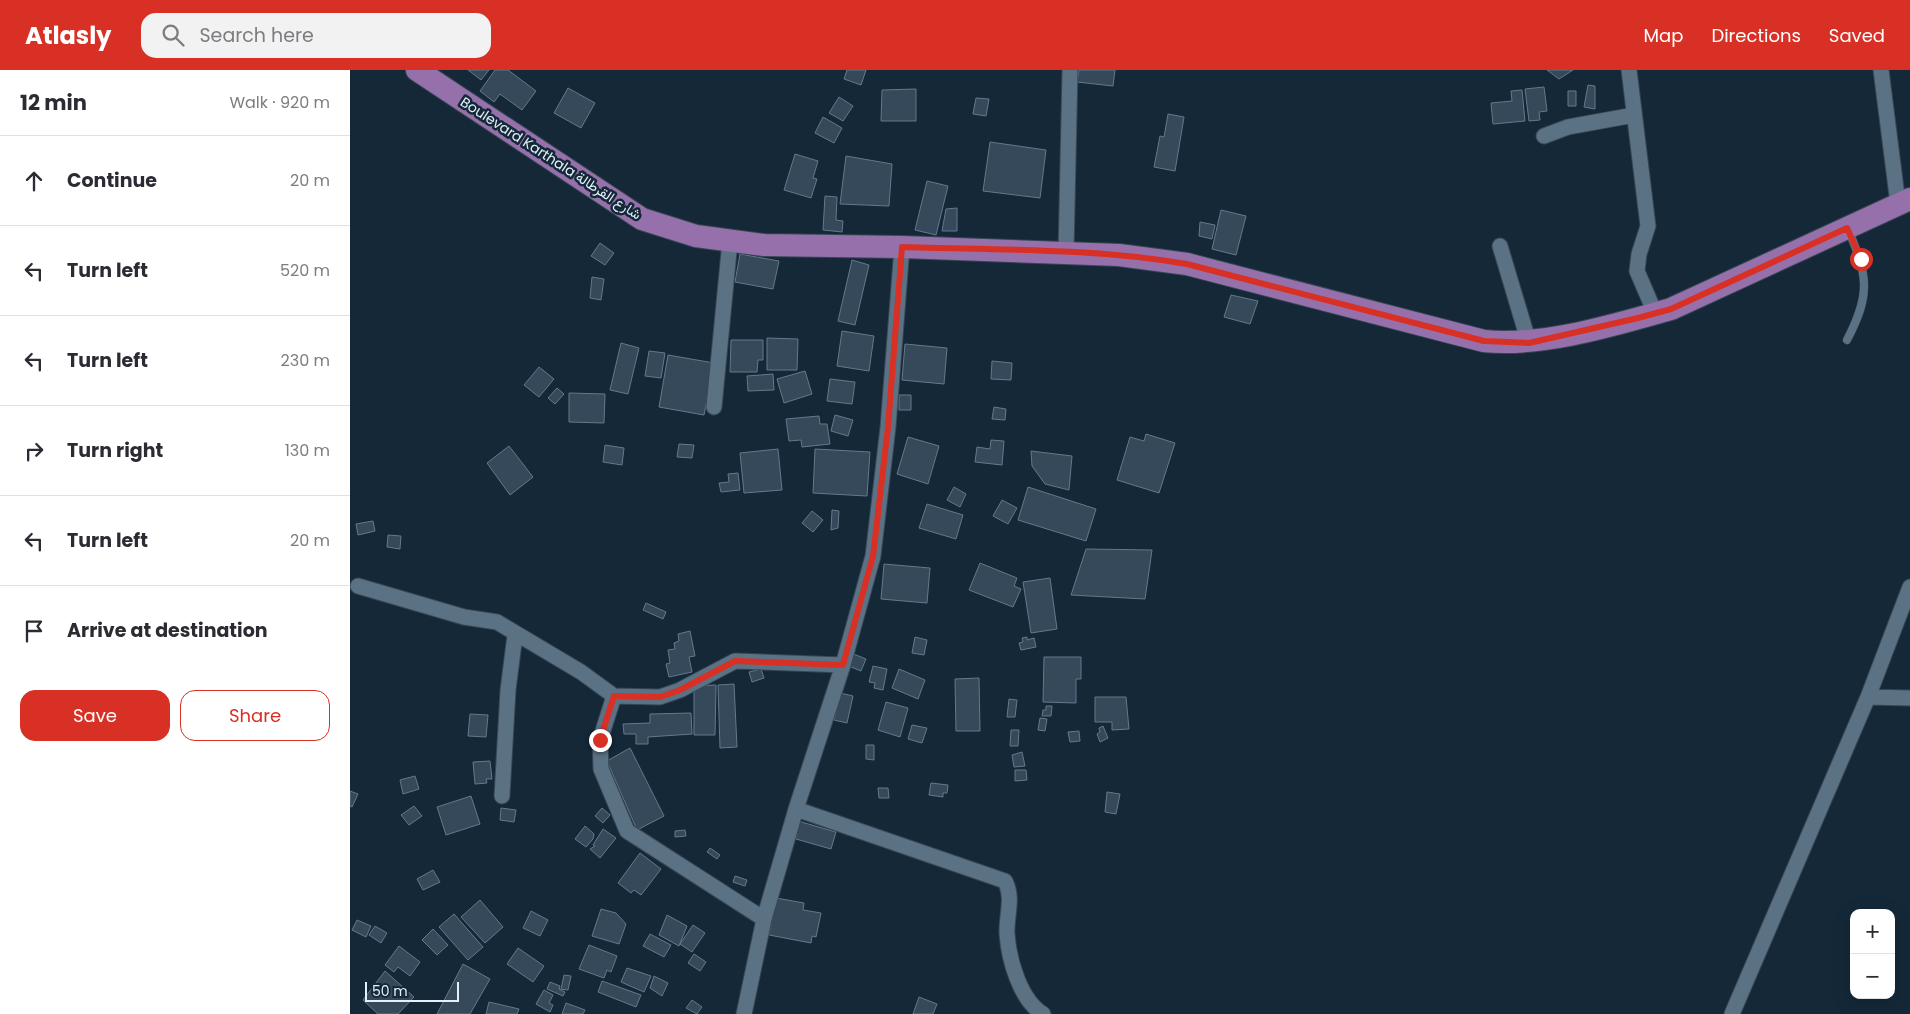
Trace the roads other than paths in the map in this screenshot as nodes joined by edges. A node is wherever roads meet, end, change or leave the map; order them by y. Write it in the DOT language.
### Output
graph roads {
  1 [pos="417,70"];
  2 [pos="1070,70"];
  3 [pos="1629,70"];
  4 [pos="1880,70"];
  5 [pos="1634,115"];
  6 [pos="1544,136"];
  7 [pos="1904,202"];
  8 [pos="1847,228"];
  9 [pos="730,241"];
  10 [pos="1500,246"];
  11 [pos="902,247"];
  12 [pos="1066,253"];
  13 [pos="1655,313"];
  14 [pos="1848,340"];
  15 [pos="1529,343"];
  16 [pos="714,407"];
  17 [pos="358,586"];
  18 [pos="1910,586"];
  19 [pos="515,635"];
  20 [pos="843,665"];
  21 [pos="614,696"];
  22 [pos="1868,697"];
  23 [pos="1910,698"];
  24 [pos="502,796"];
  25 [pos="796,809"];
  26 [pos="764,919"];
  27 [pos="744,1014"];
  28 [pos="1043,1014"];
  29 [pos="1732,1014"];
  1 -- 9 [label="main road, Boulevard Karthala شارع القرطالة"];
  2 -- 12 [label="street"];
  3 -- 5 [label="street"];
  4 -- 7 [label="street"];
  5 -- 6 [label="street"];
  5 -- 13 [label="street"];
  7 -- 8 [label="main road, Boulevard Karthala شارع القرطالة"];
  8 -- 13 [label="main road, Boulevard Karthala شارع القرطالة"];
  8 -- 14 [label="lane"];
  9 -- 11 [label="main road, Boulevard Karthala شارع القرطالة"];
  9 -- 16 [label="street"];
  10 -- 15 [label="street"];
  11 -- 12 [label="main road, Boulevard Karthala شارع القرطالة"];
  11 -- 20 [label="street"];
  12 -- 15 [label="main road, Boulevard Karthala شارع القرطالة"];
  13 -- 15 [label="main road, Boulevard Karthala شارع القرطالة"];
  17 -- 19 [label="street"];
  18 -- 22 [label="street"];
  19 -- 21 [label="street"];
  19 -- 24 [label="street"];
  20 -- 21 [label="street"];
  20 -- 25 [label="street"];
  21 -- 26 [label="street"];
  22 -- 23 [label="street"];
  22 -- 29 [label="street"];
  25 -- 26 [label="street"];
  25 -- 28 [label="street"];
  26 -- 27 [label="street"];
}
